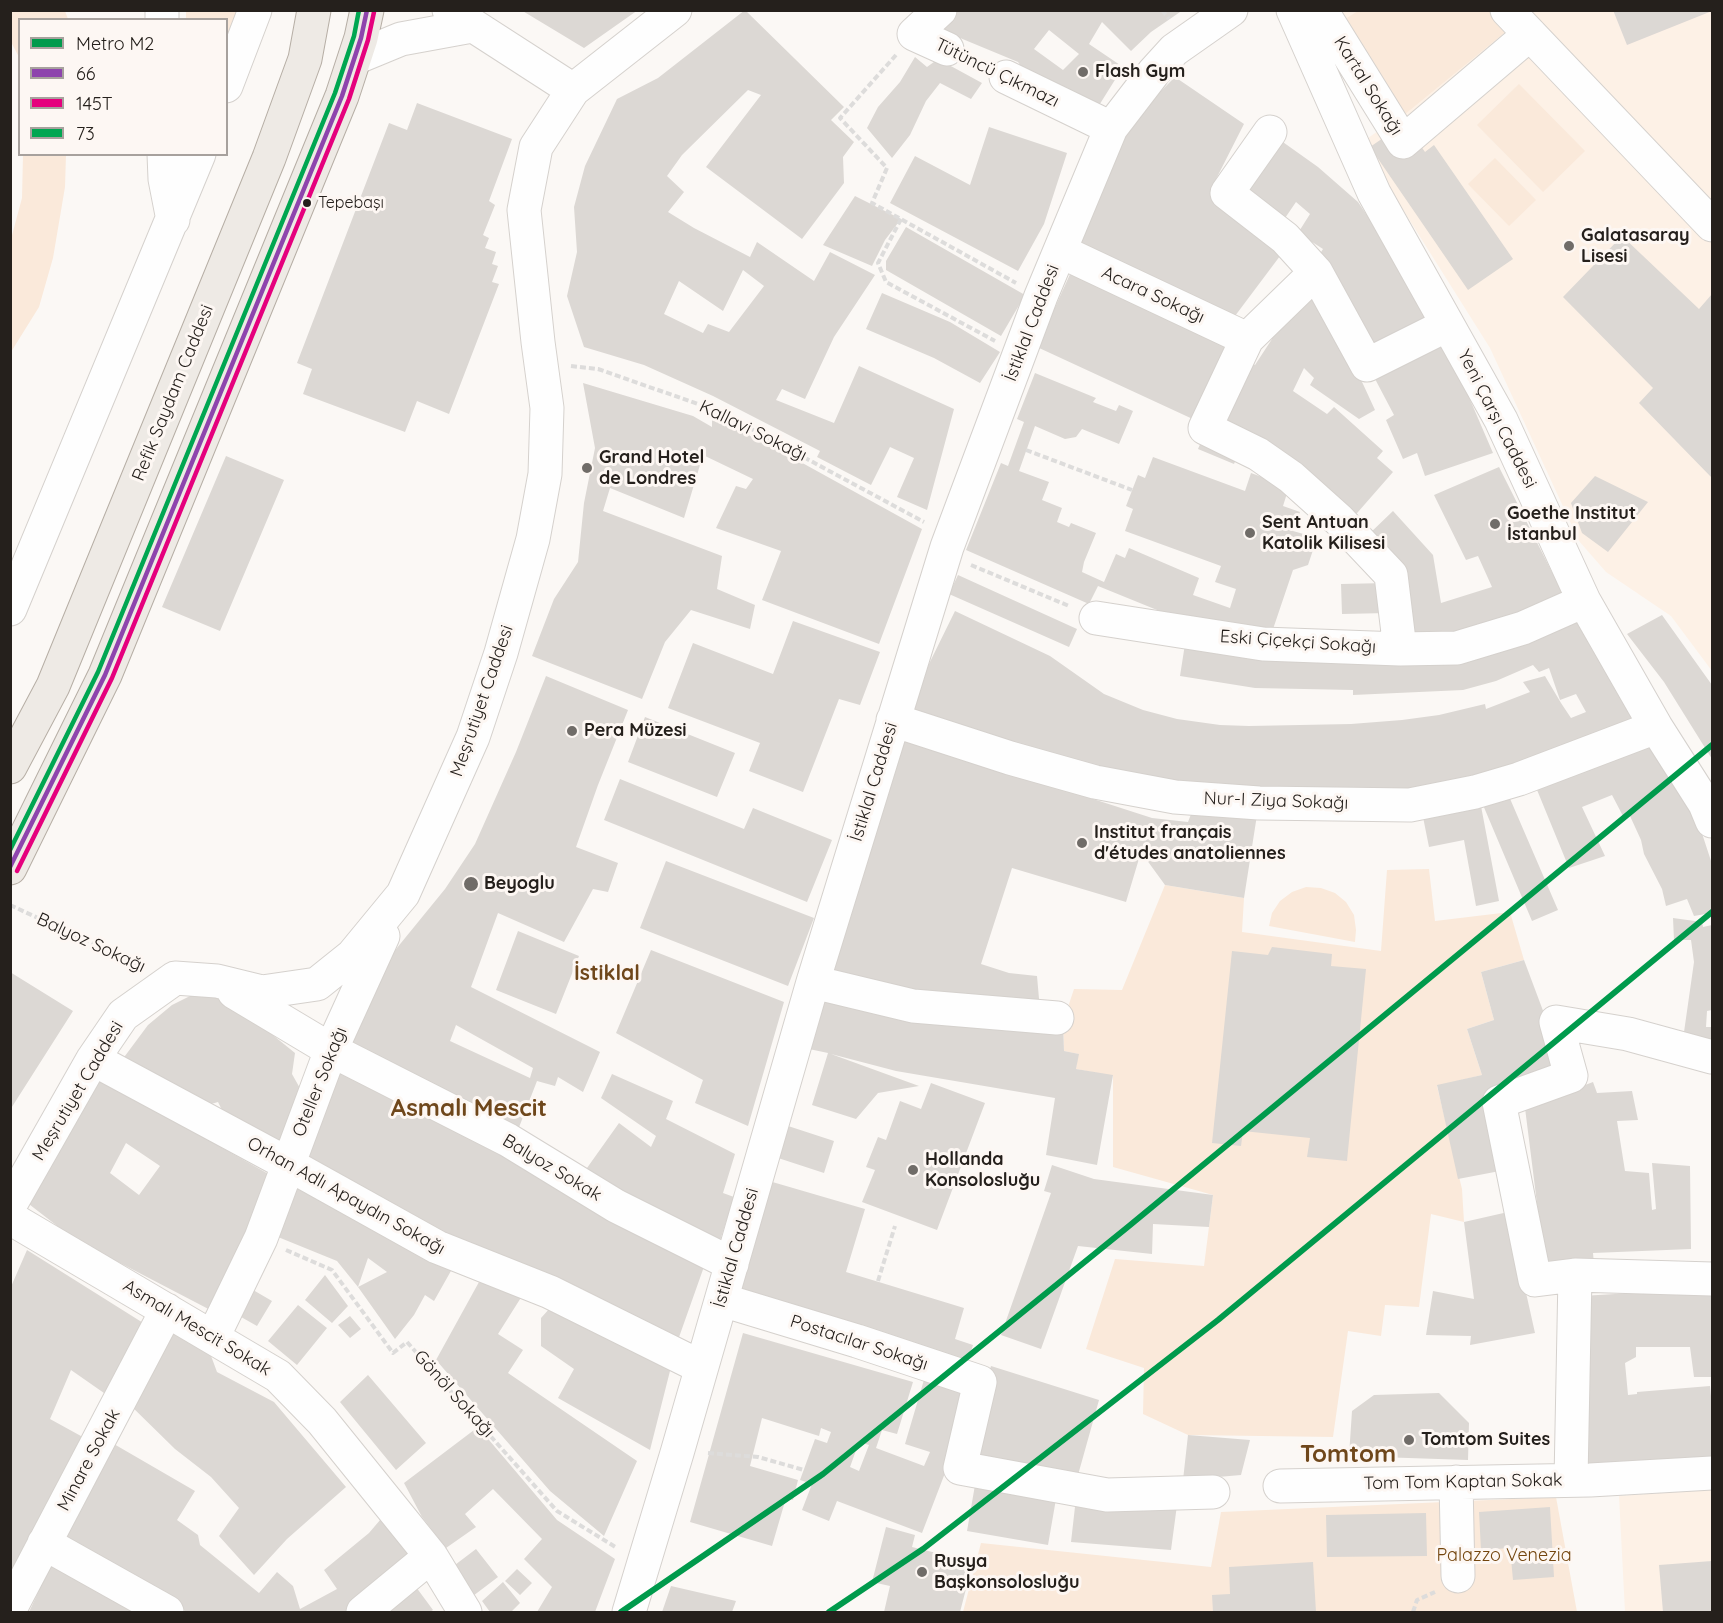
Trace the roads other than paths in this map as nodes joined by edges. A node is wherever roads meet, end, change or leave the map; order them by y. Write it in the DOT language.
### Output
graph roads {
  1 [pos="255,10"];
  2 [pos="314,10"];
  3 [pos="367,10"];
  4 [pos="675,10"];
  5 [pos="940,10"];
  6 [pos="1231,10"];
  7 [pos="1293,10"];
  8 [pos="1321,10"];
  9 [pos="1507,10"];
  10 [pos="460,18"];
  11 [pos="1530,34"];
  12 [pos="947,49"];
  13 [pos="355,58"];
  14 [pos="1006,77"];
  15 [pos="228,81"];
  16 [pos="573,90"];
  17 [pos="1111,128"];
  18 [pos="1270,132"];
  19 [pos="164,156"];
  20 [pos="198,156"];
  21 [pos="173,220"];
  22 [pos="1713,225"];
  23 [pos="1060,251"];
  24 [pos="1316,272"];
  25 [pos="1447,325"];
  26 [pos="1247,339"];
  27 [pos="1584,601"];
  28 [pos="10,609"];
  29 [pos="1096,618"];
  30 [pos="1400,649"];
  31 [pos="893,720"];
  32 [pos="1656,727"];
  33 [pos="10,767"];
  34 [pos="1706,796"];
  35 [pos="10,868"];
  36 [pos="403,894"];
  37 [pos="217,981"];
  38 [pos="813,982"];
  39 [pos="1057,1018"];
  40 [pos="331,1050"];
  41 [pos="1713,1057"];
  42 [pos="93,1059"];
  43 [pos="288,1164"];
  44 [pos="10,1205"];
  45 [pos="10,1218"];
  46 [pos="732,1264"];
  47 [pos="1575,1275"];
  48 [pos="1713,1279"];
  49 [pos="722,1300"];
  50 [pos="167,1310"];
  51 [pos="213,1337"];
  52 [pos="701,1367"];
  53 [pos="1713,1473"];
  54 [pos="1571,1480"];
  55 [pos="1456,1482"];
  56 [pos="1280,1486"];
  57 [pos="1214,1492"];
  58 [pos="44,1543"];
  59 [pos="431,1556"];
  60 [pos="1458,1576"];
  61 [pos="10,1609"];
  62 [pos="167,1612"];
  63 [pos="363,1612"];
  64 [pos="465,1612"];
  65 [pos="629,1612"];
  1 -- 15 [label="street"];
  2 -- 33 [label="main road, Refik Saydam Caddesi"];
  3 -- 13 [label="main road"];
  4 -- 16 [label="street, Meşrutiyet Caddesi"];
  5 -- 12 [label="street, Tütüncü Çıkmazı"];
  6 -- 17 [label="street, İstiklal Caddesi"];
  7 -- 25 [label="street, Yeni Çarşı Caddesi"];
  8 -- 11 [label="street, Kartal Sokağı"];
  9 -- 11 [label="street"];
  10 -- 13 [label="street"];
  10 -- 16 [label="street"];
  11 -- 22 [label="street"];
  13 -- 35 [label="main road"];
  14 -- 17 [label="street, Tütüncü Çıkmazı"];
  16 -- 36 [label="street, Meşrutiyet Caddesi"];
  17 -- 23 [label="street, İstiklal Caddesi"];
  18 -- 24 [label="street"];
  19 -- 21 [label="street"];
  20 -- 21 [label="street"];
  21 -- 28 [label="street"];
  23 -- 26 [label="street, Acara Sokağı"];
  23 -- 31 [label="street, İstiklal Caddesi"];
  24 -- 25 [label="street"];
  24 -- 26 [label="street"];
  25 -- 27 [label="street, Yeni Çarşı Caddesi"];
  26 -- 30 [label="street"];
  27 -- 30 [label="street, Eski Çiçekçi Sokağı"];
  27 -- 32 [label="street, Yeni Çarşı Caddesi"];
  29 -- 30 [label="street, Eski Çiçekçi Sokağı"];
  31 -- 32 [label="street, Nur-I Ziya Sokağı"];
  31 -- 38 [label="street, İstiklal Caddesi"];
  32 -- 34 [label="street, Yeni Çarşı Caddesi"];
  36 -- 37 [label="street, Meşrutiyet Caddesi"];
  36 -- 40 [label="street, Oteller Sokağı"];
  37 -- 40 [label="street, Balyoz Sokak"];
  37 -- 42 [label="street, Meşrutiyet Caddesi"];
  38 -- 39 [label="street"];
  38 -- 46 [label="street, İstiklal Caddesi"];
  40 -- 43 [label="street, Oteller Sokağı"];
  40 -- 46 [label="street, Balyoz Sokak"];
  41 -- 47 [label="street"];
  42 -- 43 [label="street, Orhan Adlı Apaydın Sokağı"];
  42 -- 44 [label="street, Meşrutiyet Caddesi"];
  43 -- 51 [label="street, Oteller Sokağı"];
  43 -- 52 [label="street, Orhan Adlı Apaydın Sokağı"];
  45 -- 50 [label="street, Asmalı Mescit Sokak"];
  46 -- 49 [label="street, İstiklal Caddesi"];
  47 -- 48 [label="street"];
  47 -- 54 [label="street"];
  49 -- 52 [label="street, İstiklal Caddesi"];
  49 -- 57 [label="street, Postacılar Sokağı"];
  50 -- 51 [label="street, Asmalı Mescit Sokak"];
  50 -- 58 [label="street, Minare Sokak"];
  51 -- 59 [label="street, Asmalı Mescit Sokak"];
  52 -- 65 [label="street, İstiklal Caddesi"];
  53 -- 54 [label="street, Tom Tom Kaptan Sokak"];
  54 -- 55 [label="street, Tom Tom Kaptan Sokak"];
  55 -- 56 [label="street, Tom Tom Kaptan Sokak"];
  55 -- 60 [label="street"];
  58 -- 61 [label="street, Minare Sokak"];
  58 -- 62 [label="street"];
  59 -- 63 [label="street"];
  59 -- 64 [label="street, Asmalı Mescit Sokak"];
}
